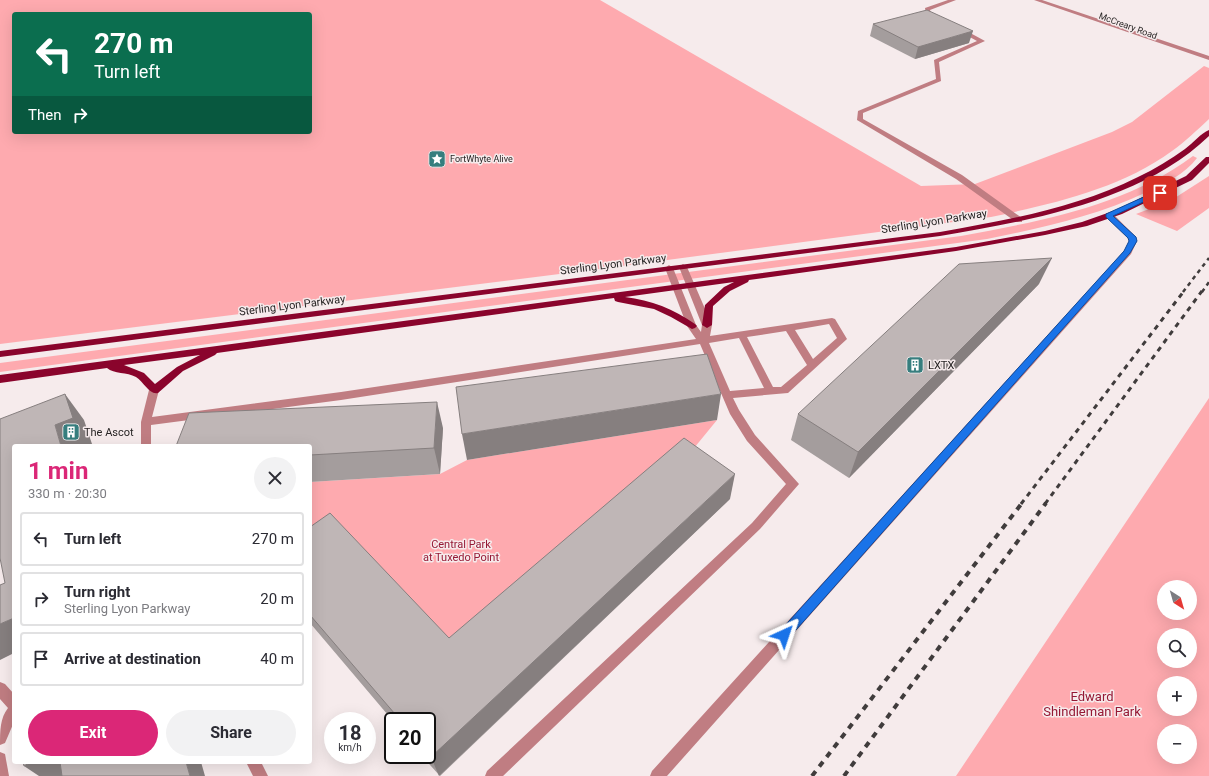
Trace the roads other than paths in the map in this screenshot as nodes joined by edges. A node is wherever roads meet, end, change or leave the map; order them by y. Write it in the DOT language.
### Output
graph roads {
  1 [pos="953,0"];
  2 [pos="1040,1"];
  3 [pos="942,21"];
  4 [pos="955,27"];
  5 [pos="1209,58"];
  6 [pos="1209,65"];
  7 [pos="1209,132"];
  8 [pos="1209,159"];
  9 [pos="1108,215"];
  10 [pos="1019,220"];
  11 [pos="683,267"];
  12 [pos="669,268"];
  13 [pos="751,277"];
  14 [pos="691,285"];
  15 [pos="676,287"];
  16 [pos="602,297"];
  17 [pos="708,325"];
  18 [pos="692,326"];
  19 [pos="789,328"];
  20 [pos="742,336"];
  21 [pos="704,342"];
  22 [pos="221,349"];
  23 [pos="0,354"];
  24 [pos="812,365"];
  25 [pos="95,366"];
  26 [pos="0,379"];
  27 [pos="154,390"];
  28 [pos="770,391"];
  29 [pos="728,395"];
  30 [pos="146,422"];
  31 [pos="146,444"];
  32 [pos="0,688"];
  33 [pos="12,702"];
  34 [pos="12,714"];
  35 [pos="0,738"];
  36 [pos="0,759"];
  37 [pos="255,764"];
  38 [pos="2,776"];
  39 [pos="261,776"];
  40 [pos="492,776"];
  41 [pos="658,776"];
  1 -- 3 [label="street"];
  2 -- 5 [label="street, McCreary Road"];
  2 -- 6 [label="street, McCreary Road"];
  4 -- 10 [label="street"];
  7 -- 10 [label="main road, Sterling Lyon Parkway"];
  8 -- 9 [label="main road"];
  9 -- 13 [label="main road"];
  9 -- 41 [label="street"];
  10 -- 11 [label="main road, Sterling Lyon Parkway"];
  11 -- 12 [label="main road, Sterling Lyon Parkway"];
  11 -- 14 [label="street"];
  12 -- 15 [label="street"];
  12 -- 23 [label="main road, Sterling Lyon Parkway"];
  13 -- 14 [label="main road"];
  13 -- 17 [label="main road"];
  14 -- 15 [label="main road"];
  14 -- 17 [label="street"];
  15 -- 16 [label="main road"];
  15 -- 18 [label="street"];
  16 -- 18 [label="main road"];
  16 -- 22 [label="main road"];
  17 -- 21 [label="street"];
  18 -- 21 [label="street"];
  19 -- 20 [label="street"];
  19 -- 24 [label="street"];
  19 -- 24 [label="street"];
  20 -- 21 [label="street"];
  20 -- 28 [label="street"];
  21 -- 29 [label="street"];
  21 -- 30 [label="street"];
  22 -- 25 [label="main road"];
  22 -- 27 [label="main road"];
  24 -- 28 [label="street"];
  25 -- 26 [label="main road"];
  25 -- 27 [label="main road"];
  27 -- 30 [label="street"];
  28 -- 29 [label="street"];
  29 -- 40 [label="street"];
  30 -- 31 [label="street"];
  32 -- 33 [label="street"];
  34 -- 35 [label="street"];
  36 -- 38 [label="street"];
  37 -- 39 [label="street"];
}
